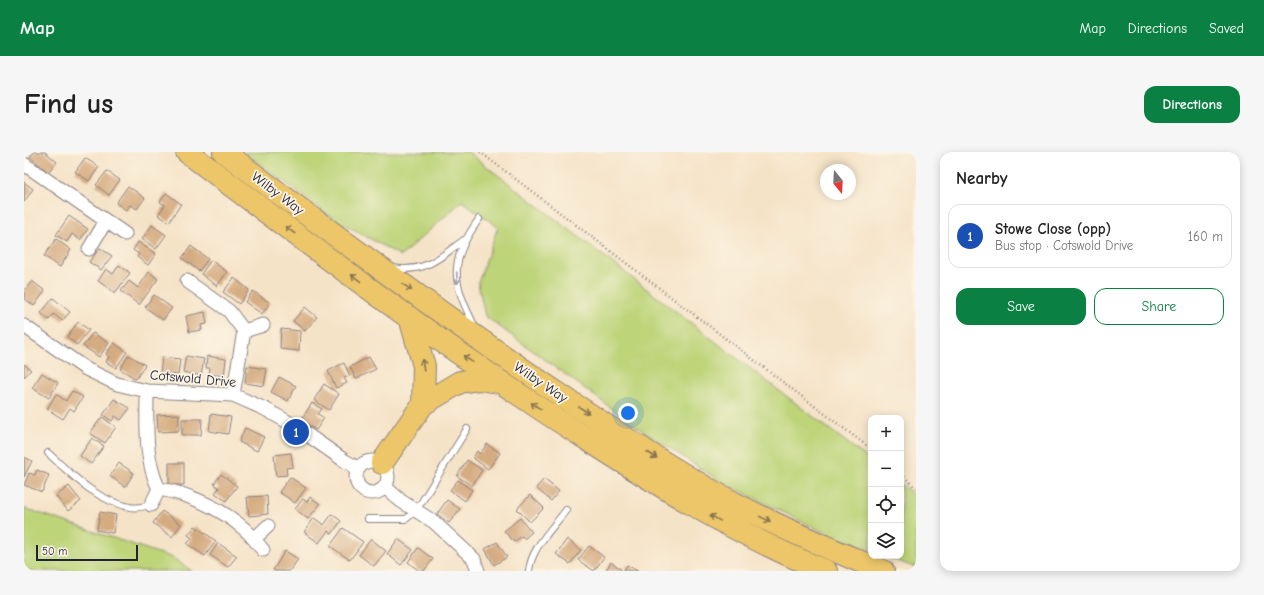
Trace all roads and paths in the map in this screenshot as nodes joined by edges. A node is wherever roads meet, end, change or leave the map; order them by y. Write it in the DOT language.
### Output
graph roads {
  1 [pos="187,152"];
  2 [pos="224,152"];
  3 [pos="480,152"];
  4 [pos="24,164"];
  5 [pos="479,219"];
  6 [pos="106,221"];
  7 [pos="125,234"];
  8 [pos="464,240"];
  9 [pos="89,249"];
  10 [pos="375,265"];
  11 [pos="186,281"];
  12 [pos="410,318"];
  13 [pos="263,325"];
  14 [pos="24,326"];
  15 [pos="244,331"];
  16 [pos="482,341"];
  17 [pos="500,382"];
  18 [pos="147,391"];
  19 [pos="234,395"];
  20 [pos="423,404"];
  21 [pos="467,429"];
  22 [pos="868,447"];
  23 [pos="48,453"];
  24 [pos="382,463"];
  25 [pos="358,468"];
  26 [pos="904,477"];
  27 [pos="385,487"];
  28 [pos="916,488"];
  29 [pos="159,489"];
  30 [pos="151,505"];
  31 [pos="566,510"];
  32 [pos="416,511"];
  33 [pos="368,519"];
  34 [pos="268,526"];
  35 [pos="254,539"];
  36 [pos="263,550"];
  37 [pos="478,571"];
  38 [pos="529,571"];
  39 [pos="826,571"];
  40 [pos="883,571"];
  12 -- 1 [label="highway, Wilby Way, one-way"];
  2 -- 10 [label="highway, Wilby Way"];
  3 -- 22 [label="path"];
  4 -- 6 [label="street"];
  5 -- 8 [label="lane"];
  6 -- 7 [label="street"];
  6 -- 9 [label="street"];
  8 -- 10 [label="lane"];
  8 -- 16 [label="lane, one-way"];
  10 -- 16 [label="highway, Wilby Way, one-way"];
  11 -- 15 [label="street"];
  17 -- 12 [label="highway, Wilby Way, one-way"];
  20 -- 12 [label="highway, one-way"];
  13 -- 15 [label="street"];
  14 -- 18 [label="street, Cotswold Drive"];
  15 -- 19 [label="street"];
  16 -- 40 [label="highway, Wilby Way, one-way"];
  17 -- 20 [label="highway"];
  39 -- 17 [label="highway, Wilby Way, one-way"];
  18 -- 19 [label="street, Cotswold Drive"];
  18 -- 29 [label="street"];
  19 -- 25 [label="street, Cotswold Drive"];
  20 -- 24 [label="highway"];
  21 -- 32 [label="lane"];
  23 -- 30 [label="lane"];
  24 -- 25 [label="street"];
  24 -- 27 [label="street"];
  25 -- 27 [label="street"];
  26 -- 28 [label="path"];
  27 -- 32 [label="street"];
  29 -- 30 [label="street"];
  29 -- 35 [label="street"];
  31 -- 38 [label="lane"];
  32 -- 33 [label="lane"];
  32 -- 37 [label="street"];
  34 -- 35 [label="street"];
  35 -- 36 [label="street"];
}
